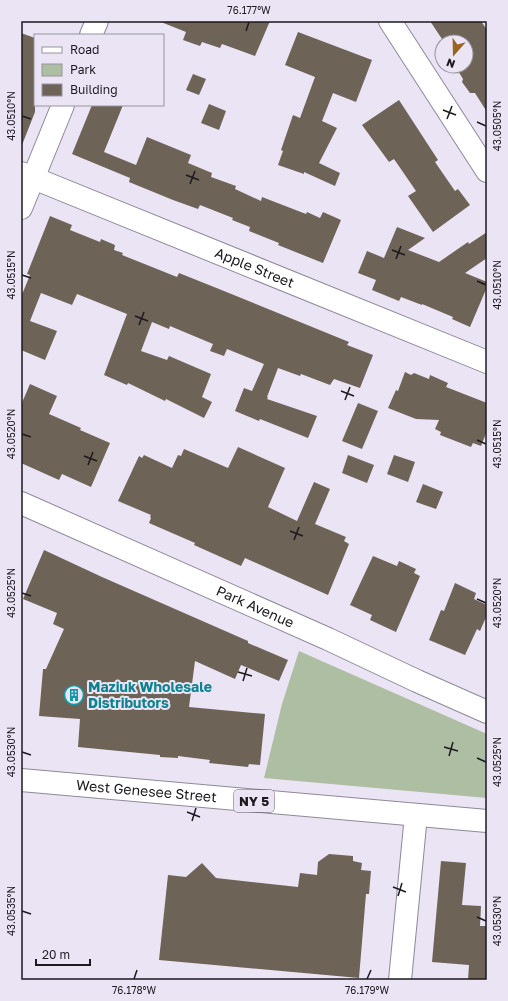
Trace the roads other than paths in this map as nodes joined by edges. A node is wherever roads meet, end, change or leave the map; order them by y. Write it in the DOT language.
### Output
graph roads {
  1 [pos="97,21"];
  2 [pos="375,21"];
  3 [pos="393,25"];
  4 [pos="91,34"];
  5 [pos="62,106"];
  6 [pos="487,171"];
  7 [pos="27,176"];
  8 [pos="21,208"];
  9 [pos="487,362"];
  10 [pos="21,503"];
  11 [pos="487,712"];
  12 [pos="21,780"];
  13 [pos="416,815"];
  14 [pos="487,822"];
  15 [pos="400,980"];
  1 -- 4 [label="street"];
  2 -- 3 [label="street"];
  3 -- 6 [label="street"];
  5 -- 7 [label="street"];
  7 -- 8 [label="street"];
  7 -- 9 [label="street, Apple Street"];
  10 -- 11 [label="street, Park Avenue"];
  12 -- 13 [label="street, West Genesee Street / NY 5"];
  13 -- 14 [label="street, West Genesee Street / NY 5"];
  13 -- 15 [label="street"];
}
